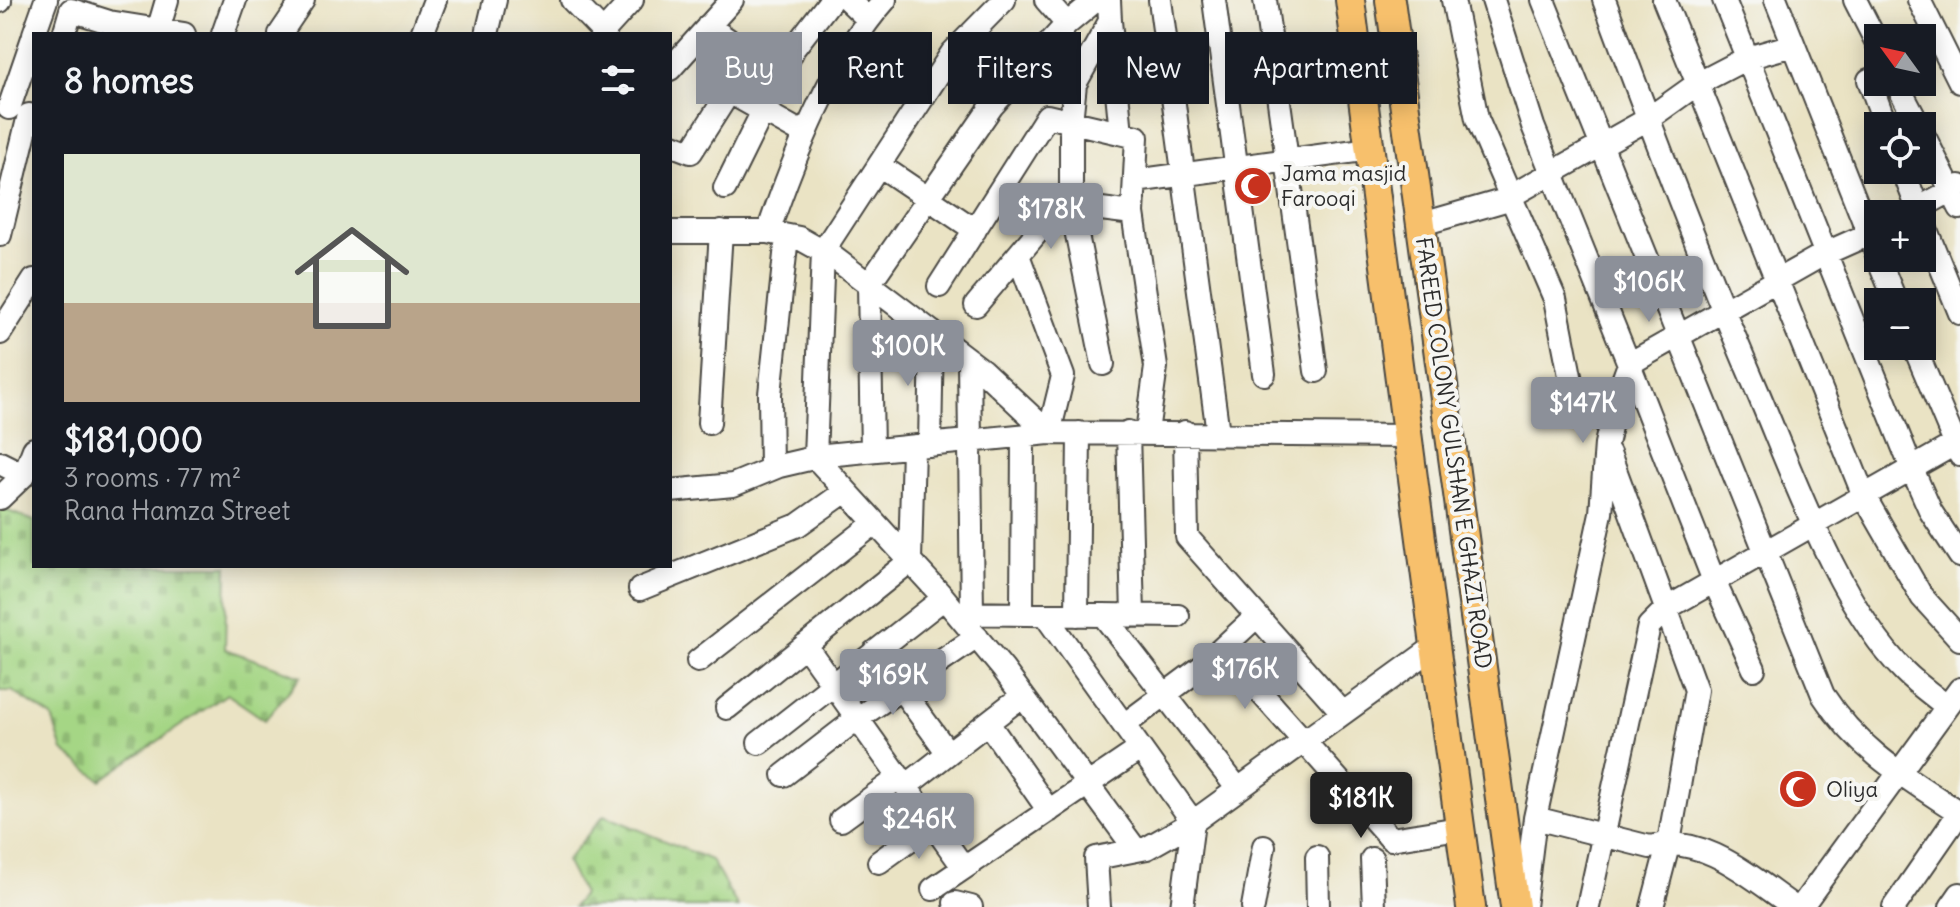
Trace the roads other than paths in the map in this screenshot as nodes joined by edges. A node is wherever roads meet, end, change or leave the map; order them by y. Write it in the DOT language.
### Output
graph roads {
  1 [pos="46,0"];
  2 [pos="167,0"];
  3 [pos="303,0"];
  4 [pos="435,0"];
  5 [pos="495,0"];
  6 [pos="572,0"];
  7 [pos="632,0"];
  8 [pos="732,0"];
  9 [pos="831,0"];
  10 [pos="848,0"];
  11 [pos="885,0"];
  12 [pos="1004,0"];
  13 [pos="1046,0"];
  14 [pos="1096,0"];
  15 [pos="1160,0"];
  16 [pos="1214,0"];
  17 [pos="1265,0"];
  18 [pos="1350,0"];
  19 [pos="1390,0"];
  20 [pos="1453,0"];
  21 [pos="1493,0"];
  22 [pos="1543,0"];
  23 [pos="1604,0"];
  24 [pos="1664,0"];
  25 [pos="1724,0"];
  26 [pos="1776,0"];
  27 [pos="1855,0"];
  28 [pos="1919,0"];
  29 [pos="233,1"];
  30 [pos="1109,10"];
  31 [pos="109,19"];
  32 [pos="868,19"];
  33 [pos="1067,24"];
  34 [pos="1867,24"];
  35 [pos="708,26"];
  36 [pos="35,32"];
  37 [pos="65,32"];
  38 [pos="158,32"];
  39 [pos="224,32"];
  40 [pos="281,32"];
  41 [pos="423,32"];
  42 [pos="487,32"];
  43 [pos="602,32"];
  44 [pos="604,32"];
  45 [pos="717,32"];
  46 [pos="32,44"];
  47 [pos="1793,45"];
  48 [pos="1747,58"];
  49 [pos="672,67"];
  50 [pos="1960,82"];
  51 [pos="1697,84"];
  52 [pos="721,104"];
  53 [pos="750,104"];
  54 [pos="18,111"];
  55 [pos="763,111"];
  56 [pos="1648,119"];
  57 [pos="1071,122"];
  58 [pos="1121,133"];
  59 [pos="804,134"];
  60 [pos="1600,144"];
  61 [pos="672,145"];
  62 [pos="1370,149"];
  63 [pos="1936,157"];
  64 [pos="1288,161"];
  65 [pos="879,165"];
  66 [pos="1236,167"];
  67 [pos="1183,174"];
  68 [pos="1552,174"];
  69 [pos="1135,181"];
  70 [pos="725,188"];
  71 [pos="1957,195"];
  72 [pos="1512,196"];
  73 [pos="928,198"];
  74 [pos="1071,205"];
  75 [pos="1936,205"];
  76 [pos="1864,209"];
  77 [pos="1133,213"];
  78 [pos="1422,224"];
  79 [pos="975,230"];
  80 [pos="721,231"];
  81 [pos="672,232"];
  82 [pos="778,234"];
  83 [pos="0,235"];
  84 [pos="1864,236"];
  85 [pos="823,251"];
  86 [pos="1824,254"];
  87 [pos="1018,255"];
  88 [pos="1936,258"];
  89 [pos="1776,281"];
  90 [pos="32,283"];
  91 [pos="869,284"];
  92 [pos="939,286"];
  93 [pos="976,305"];
  94 [pos="1723,311"];
  95 [pos="1960,313"];
  96 [pos="932,332"];
  97 [pos="0,333"];
  98 [pos="1678,335"];
  99 [pos="969,360"];
  100 [pos="1920,360"];
  101 [pos="1103,364"];
  102 [pos="1629,364"];
  103 [pos="1316,371"];
  104 [pos="1264,374"];
  105 [pos="1572,386"];
  106 [pos="709,423"];
  107 [pos="1138,432"];
  108 [pos="1185,432"];
  109 [pos="1049,433"];
  110 [pos="1079,433"];
  111 [pos="1218,433"];
  112 [pos="1409,436"];
  113 [pos="1023,437"];
  114 [pos="971,442"];
  115 [pos="1606,444"];
  116 [pos="921,446"];
  117 [pos="1958,447"];
  118 [pos="872,450"];
  119 [pos="32,454"];
  120 [pos="815,457"];
  121 [pos="0,463"];
  122 [pos="771,469"];
  123 [pos="1912,469"];
  124 [pos="24,475"];
  125 [pos="672,491"];
  126 [pos="846,491"];
  127 [pos="1864,496"];
  128 [pos="0,498"];
  129 [pos="1462,510"];
  130 [pos="1420,517"];
  131 [pos="875,523"];
  132 [pos="1814,524"];
  133 [pos="1765,553"];
  134 [pos="1960,556"];
  135 [pos="910,561"];
  136 [pos="1714,581"];
  137 [pos="640,589"];
  138 [pos="958,608"];
  139 [pos="1667,608"];
  140 [pos="1034,614"];
  141 [pos="1077,615"];
  142 [pos="1103,615"];
  143 [pos="1133,615"];
  144 [pos="1178,616"];
  145 [pos="1257,616"];
  146 [pos="977,637"];
  147 [pos="1960,639"];
  148 [pos="805,645"];
  149 [pos="1433,648"];
  150 [pos="1222,649"];
  151 [pos="874,652"];
  152 [pos="698,661"];
  153 [pos="1754,669"];
  154 [pos="833,684"];
  155 [pos="901,689"];
  156 [pos="1165,695"];
  157 [pos="1022,696"];
  158 [pos="1954,698"];
  159 [pos="727,708"];
  160 [pos="1343,713"];
  161 [pos="858,718"];
  162 [pos="988,723"];
  163 [pos="1124,725"];
  164 [pos="1303,742"];
  165 [pos="759,743"];
  166 [pos="1140,749"];
  167 [pos="948,753"];
  168 [pos="1898,774"];
  169 [pos="784,775"];
  170 [pos="903,781"];
  171 [pos="1088,785"];
  172 [pos="1238,789"];
  173 [pos="1049,811"];
  174 [pos="1960,812"];
  175 [pos="1535,818"];
  176 [pos="841,820"];
  177 [pos="1193,822"];
  178 [pos="933,823"];
  179 [pos="1459,828"];
  180 [pos="1603,835"];
  181 [pos="1669,842"];
  182 [pos="1264,846"];
  183 [pos="1136,850"];
  184 [pos="1317,857"];
  185 [pos="1372,859"];
  186 [pos="879,862"];
  187 [pos="964,868"];
  188 [pos="933,889"];
  189 [pos="1960,894"];
  190 [pos="1099,907"];
  191 [pos="1182,907"];
  192 [pos="1253,907"];
  193 [pos="1318,907"];
  194 [pos="1374,907"];
  195 [pos="1471,907"];
  196 [pos="1515,907"];
  197 [pos="1524,907"];
  198 [pos="1588,907"];
  199 [pos="1652,907"];
  200 [pos="1794,907"];
  201 [pos="1801,907"];
  202 [pos="1894,907"];
  203 [pos="1951,907"];
  1 -- 36 [label="street"];
  2 -- 38 [label="street"];
  3 -- 40 [label="street"];
  4 -- 41 [label="street"];
  5 -- 42 [label="street"];
  6 -- 43 [label="street"];
  7 -- 44 [label="street"];
  8 -- 35 [label="street"];
  9 -- 55 [label="street"];
  10 -- 32 [label="street"];
  11 -- 32 [label="street"];
  12 -- 65 [label="street"];
  13 -- 33 [label="street"];
  14 -- 33 [label="street"];
  15 -- 67 [label="street"];
  16 -- 66 [label="street"];
  17 -- 64 [label="street"];
  18 -- 62 [label="main road, FAREED COLONY GULSHAN E GHAZI ROAD"];
  19 -- 78 [label="main road, FAREED COLONY GULSHAN E GHAZI ROAD"];
  20 -- 72 [label="street"];
  21 -- 68 [label="street"];
  22 -- 60 [label="street"];
  23 -- 56 [label="street"];
  24 -- 51 [label="street"];
  25 -- 48 [label="street"];
  26 -- 47 [label="street"];
  27 -- 34 [label="street"];
  28 -- 50 [label="street"];
  29 -- 39 [label="street"];
  30 -- 57 [label="street"];
  30 -- 58 [label="street"];
  31 -- 37 [label="street"];
  31 -- 38 [label="street"];
  32 -- 59 [label="street"];
  33 -- 73 [label="street"];
  35 -- 45 [label="street"];
  35 -- 49 [label="street"];
  46 -- 54 [label="street"];
  47 -- 48 [label="street"];
  47 -- 76 [label="street"];
  48 -- 51 [label="street"];
  48 -- 86 [label="street"];
  51 -- 56 [label="street"];
  51 -- 89 [label="street"];
  52 -- 61 [label="street"];
  53 -- 55 [label="street"];
  54 -- 83 [label="street"];
  55 -- 59 [label="street"];
  55 -- 70 [label="street"];
  56 -- 60 [label="street"];
  56 -- 94 [label="street"];
  57 -- 58 [label="street"];
  57 -- 74 [label="street"];
  57 -- 79 [label="street"];
  58 -- 69 [label="street"];
  59 -- 82 [label="street"];
  60 -- 68 [label="street"];
  60 -- 98 [label="street"];
  62 -- 64 [label="street"];
  62 -- 112 [label="main road, FAREED COLONY GULSHAN E GHAZI ROAD"];
  63 -- 71 [label="street"];
  64 -- 66 [label="street"];
  64 -- 103 [label="street"];
  65 -- 73 [label="street"];
  65 -- 85 [label="street"];
  66 -- 67 [label="street"];
  66 -- 104 [label="street"];
  67 -- 69 [label="street"];
  67 -- 111 [label="street"];
  68 -- 72 [label="street"];
  68 -- 102 [label="street"];
  69 -- 77 [label="street"];
  71 -- 75 [label="street"];
  72 -- 78 [label="street"];
  72 -- 105 [label="street"];
  73 -- 79 [label="street"];
  73 -- 91 [label="street"];
  74 -- 77 [label="street"];
  74 -- 87 [label="street"];
  74 -- 101 [label="street"];
  77 -- 107 [label="street"];
  78 -- 129 [label="main road, FAREED COLONY GULSHAN E GHAZI ROAD"];
  79 -- 92 [label="street"];
  80 -- 81 [label="street"];
  80 -- 82 [label="street"];
  80 -- 106 [label="street"];
  82 -- 85 [label="street"];
  82 -- 122 [label="street"];
  84 -- 86 [label="street"];
  85 -- 91 [label="street"];
  85 -- 120 [label="street"];
  86 -- 89 [label="street"];
  86 -- 123 [label="street"];
  87 -- 93 [label="street"];
  87 -- 109 [label="street"];
  88 -- 95 [label="street"];
  89 -- 94 [label="street"];
  89 -- 127 [label="street"];
  90 -- 97 [label="street"];
  91 -- 96 [label="street"];
  91 -- 118 [label="street"];
  94 -- 98 [label="street"];
  94 -- 132 [label="street"];
  96 -- 99 [label="street"];
  96 -- 116 [label="street"];
  98 -- 102 [label="street"];
  98 -- 133 [label="street"];
  99 -- 109 [label="street"];
  99 -- 114 [label="street"];
  100 -- 117 [label="street"];
  102 -- 115 [label="street"];
  102 -- 136 [label="street"];
  107 -- 108 [label="street"];
  107 -- 110 [label="street"];
  107 -- 143 [label="street"];
  108 -- 111 [label="street"];
  108 -- 145 [label="street"];
  109 -- 110 [label="street"];
  109 -- 113 [label="street"];
  110 -- 141 [label="street"];
  111 -- 112 [label="street"];
  112 -- 130 [label="main road, FAREED COLONY GULSHAN E GHAZI ROAD"];
  113 -- 114 [label="street"];
  113 -- 140 [label="street"];
  114 -- 116 [label="street"];
  114 -- 138 [label="street"];
  115 -- 139 [label="street"];
  115 -- 175 [label="street"];
  116 -- 118 [label="street"];
  116 -- 135 [label="street"];
  117 -- 123 [label="street"];
  118 -- 120 [label="street"];
  119 -- 124 [label="street"];
  120 -- 122 [label="street"];
  120 -- 126 [label="street"];
  121 -- 124 [label="street"];
  122 -- 125 [label="street"];
  123 -- 127 [label="street"];
  123 -- 134 [label="street"];
  124 -- 128 [label="street"];
  126 -- 131 [label="street"];
  126 -- 137 [label="street"];
  127 -- 132 [label="street"];
  127 -- 147 [label="street"];
  129 -- 130 [label="main road"];
  129 -- 196 [label="main road, FAREED COLONY GULSHAN E GHAZI ROAD"];
  130 -- 149 [label="main road, FAREED COLONY GULSHAN E GHAZI ROAD"];
  131 -- 135 [label="street"];
  131 -- 152 [label="street"];
  132 -- 133 [label="street"];
  132 -- 158 [label="street"];
  133 -- 136 [label="street"];
  133 -- 168 [label="street"];
  135 -- 138 [label="street"];
  135 -- 148 [label="street"];
  136 -- 139 [label="street"];
  136 -- 153 [label="street"];
  138 -- 140 [label="street"];
  138 -- 146 [label="street"];
  138 -- 151 [label="street"];
  139 -- 180 [label="street"];
  139 -- 181 [label="street"];
  140 -- 141 [label="street"];
  140 -- 163 [label="street"];
  141 -- 142 [label="street"];
  142 -- 143 [label="street"];
  142 -- 156 [label="street"];
  143 -- 144 [label="street"];
  145 -- 150 [label="street"];
  145 -- 160 [label="street"];
  146 -- 155 [label="street"];
  146 -- 157 [label="street"];
  148 -- 154 [label="street"];
  148 -- 159 [label="street"];
  149 -- 160 [label="street"];
  149 -- 179 [label="main road, FAREED COLONY GULSHAN E GHAZI ROAD"];
  150 -- 156 [label="street"];
  150 -- 164 [label="street"];
  151 -- 154 [label="street"];
  151 -- 155 [label="street"];
  154 -- 161 [label="street"];
  154 -- 165 [label="street"];
  155 -- 161 [label="street"];
  155 -- 167 [label="street"];
  156 -- 163 [label="street"];
  156 -- 172 [label="street"];
  157 -- 162 [label="street"];
  157 -- 171 [label="street"];
  158 -- 168 [label="street"];
  160 -- 164 [label="street"];
  161 -- 169 [label="street"];
  161 -- 170 [label="street"];
  162 -- 167 [label="street"];
  162 -- 173 [label="street"];
  163 -- 166 [label="street"];
  164 -- 172 [label="street"];
  164 -- 179 [label="street"];
  166 -- 171 [label="street"];
  166 -- 177 [label="street"];
  167 -- 170 [label="street"];
  168 -- 174 [label="street"];
  168 -- 201 [label="street"];
  170 -- 176 [label="street"];
  170 -- 178 [label="street"];
  171 -- 173 [label="street"];
  171 -- 183 [label="street"];
  172 -- 177 [label="street"];
  173 -- 187 [label="street"];
  174 -- 202 [label="street"];
  175 -- 180 [label="street"];
  175 -- 197 [label="street"];
  177 -- 183 [label="street"];
  177 -- 191 [label="street"];
  178 -- 186 [label="street"];
  178 -- 187 [label="street"];
  179 -- 195 [label="main road, FAREED COLONY GULSHAN E GHAZI ROAD"];
  180 -- 181 [label="street"];
  180 -- 198 [label="street"];
  181 -- 199 [label="street"];
  181 -- 200 [label="street"];
  182 -- 192 [label="street"];
  183 -- 190 [label="street"];
  184 -- 193 [label="street"];
  185 -- 194 [label="street"];
  187 -- 188 [label="street"];
  189 -- 203 [label="street"];
}
